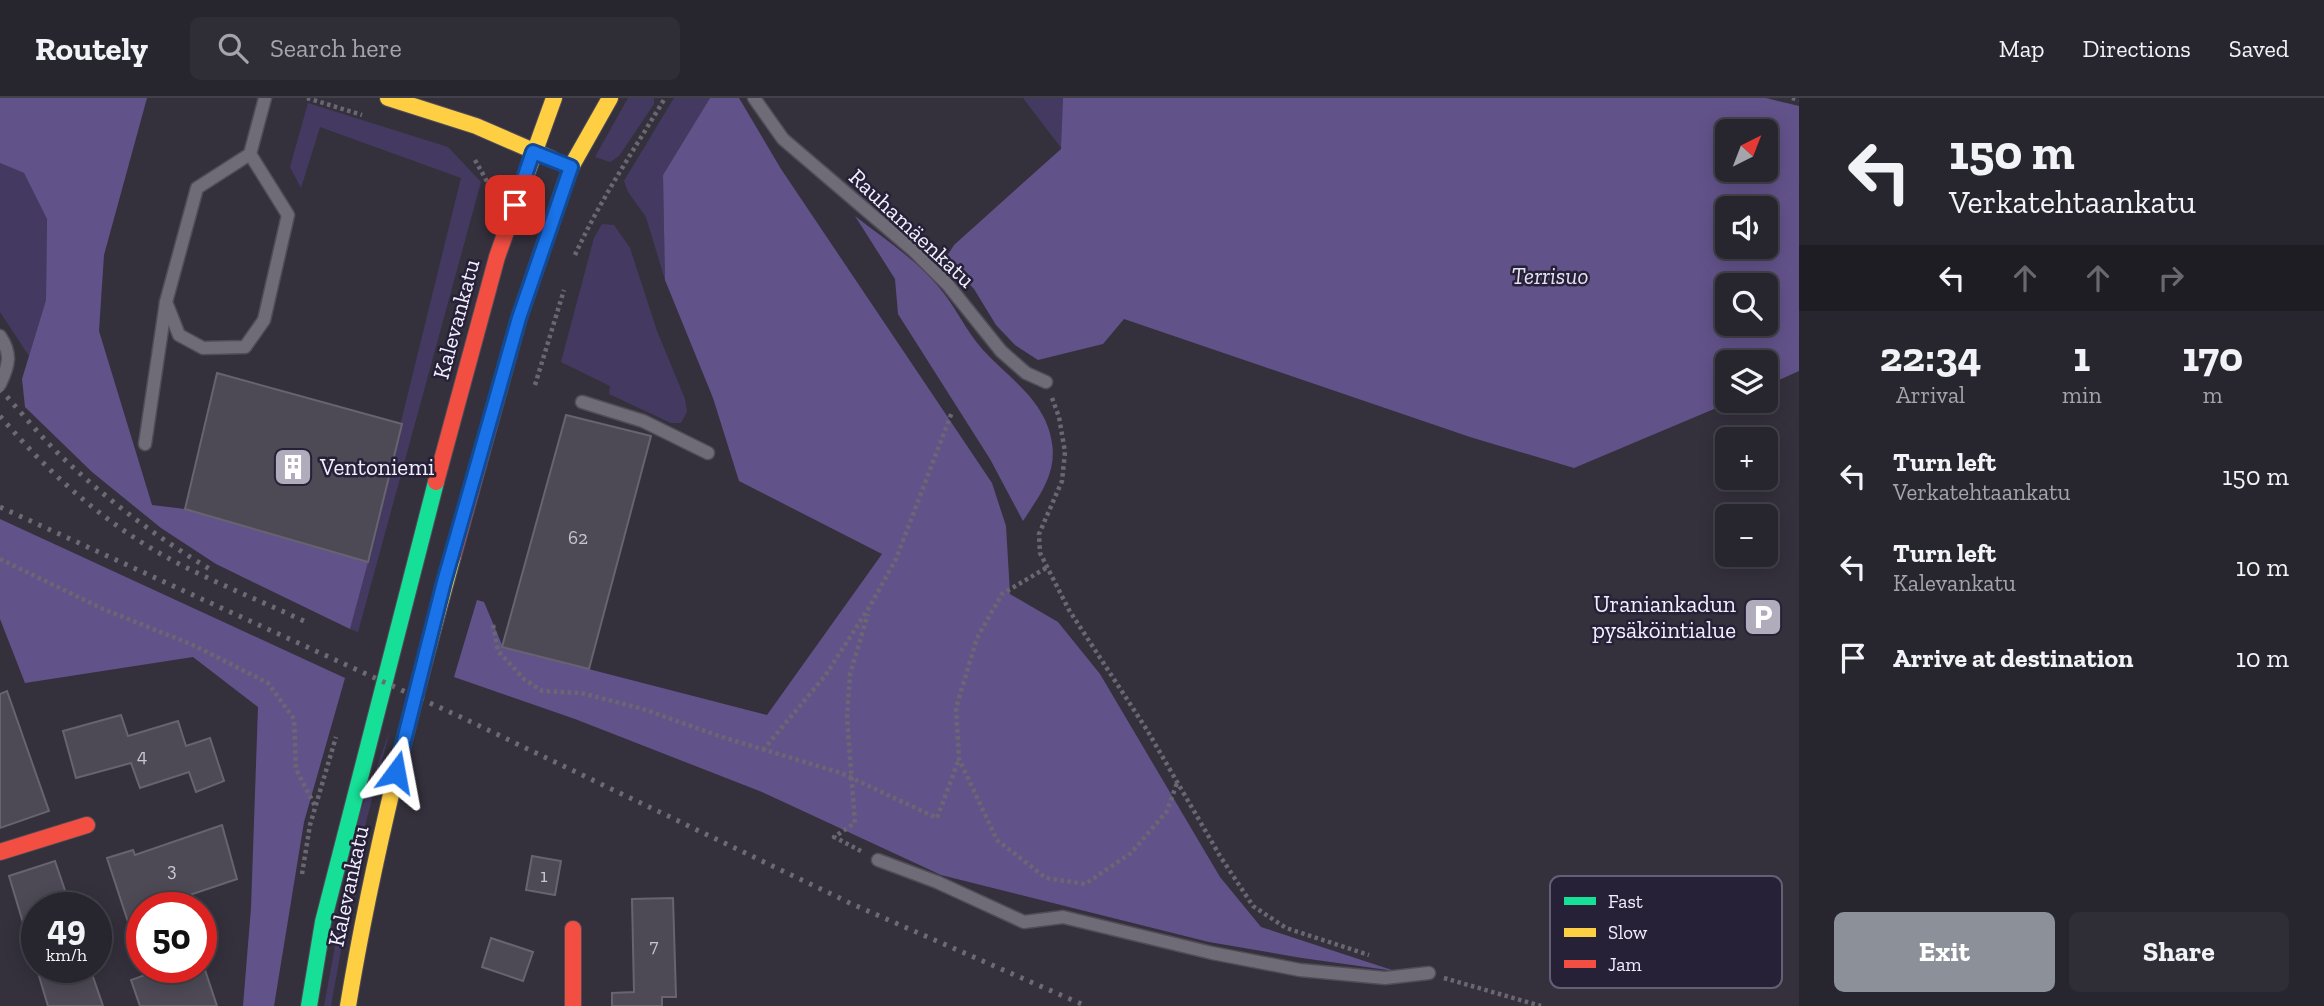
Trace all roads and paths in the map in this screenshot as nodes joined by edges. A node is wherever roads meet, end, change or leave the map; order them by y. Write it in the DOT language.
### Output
graph roads {
  1 [pos="265,98"];
  2 [pos="388,98"];
  3 [pos="554,98"];
  4 [pos="610,98"];
  5 [pos="665,98"];
  6 [pos="754,98"];
  7 [pos="1792,98"];
  8 [pos="1799,100"];
  9 [pos="533,152"];
  10 [pos="250,154"];
  11 [pos="571,167"];
  12 [pos="572,264"];
  13 [pos="564,289"];
  14 [pos="166,302"];
  15 [pos="0,336"];
  16 [pos="1046,382"];
  17 [pos="0,384"];
  18 [pos="533,390"];
  19 [pos="582,402"];
  20 [pos="951,412"];
  21 [pos="145,444"];
  22 [pos="708,453"];
  23 [pos="0,559"];
  24 [pos="1046,568"];
  25 [pos="870,606"];
  26 [pos="493,625"];
  27 [pos="763,750"];
  28 [pos="959,759"];
  29 [pos="850,778"];
  30 [pos="1177,782"];
  31 [pos="315,806"];
  32 [pos="87,825"];
  33 [pos="0,852"];
  34 [pos="878,860"];
  35 [pos="573,929"];
  36 [pos="1379,958"];
  37 [pos="1429,974"];
  38 [pos="309,1006"];
  39 [pos="348,1006"];
  40 [pos="573,1006"];
  41 [pos="1541,1006"];
  1 -- 10 [label="lane"];
  2 -- 9 [label="main road"];
  3 -- 9 [label="main road, Kalevankatu"];
  4 -- 11 [label="main road, Kalevankatu"];
  5 -- 12 [label="path"];
  6 -- 16 [label="lane, Rauhamäenkatu"];
  7 -- 8 [label="path"];
  9 -- 11 [label="main road"];
  9 -- 38 [label="main road, Kalevankatu"];
  10 -- 14 [label="lane"];
  10 -- 14 [label="lane"];
  11 -- 39 [label="main road, Kalevankatu"];
  13 -- 18 [label="path"];
  14 -- 21 [label="lane"];
  15 -- 17 [label="lane"];
  16 -- 24 [label="path"];
  19 -- 22 [label="lane"];
  20 -- 25 [label="path"];
  23 -- 31 [label="path"];
  24 -- 28 [label="path"];
  24 -- 30 [label="path"];
  25 -- 27 [label="path"];
  25 -- 29 [label="path"];
  26 -- 27 [label="path"];
  27 -- 29 [label="path"];
  28 -- 29 [label="path"];
  28 -- 30 [label="path"];
  29 -- 34 [label="path"];
  30 -- 36 [label="path"];
  32 -- 33 [label="main road"];
  34 -- 37 [label="lane"];
  35 -- 40 [label="main road"];
  37 -- 41 [label="path"];
}
